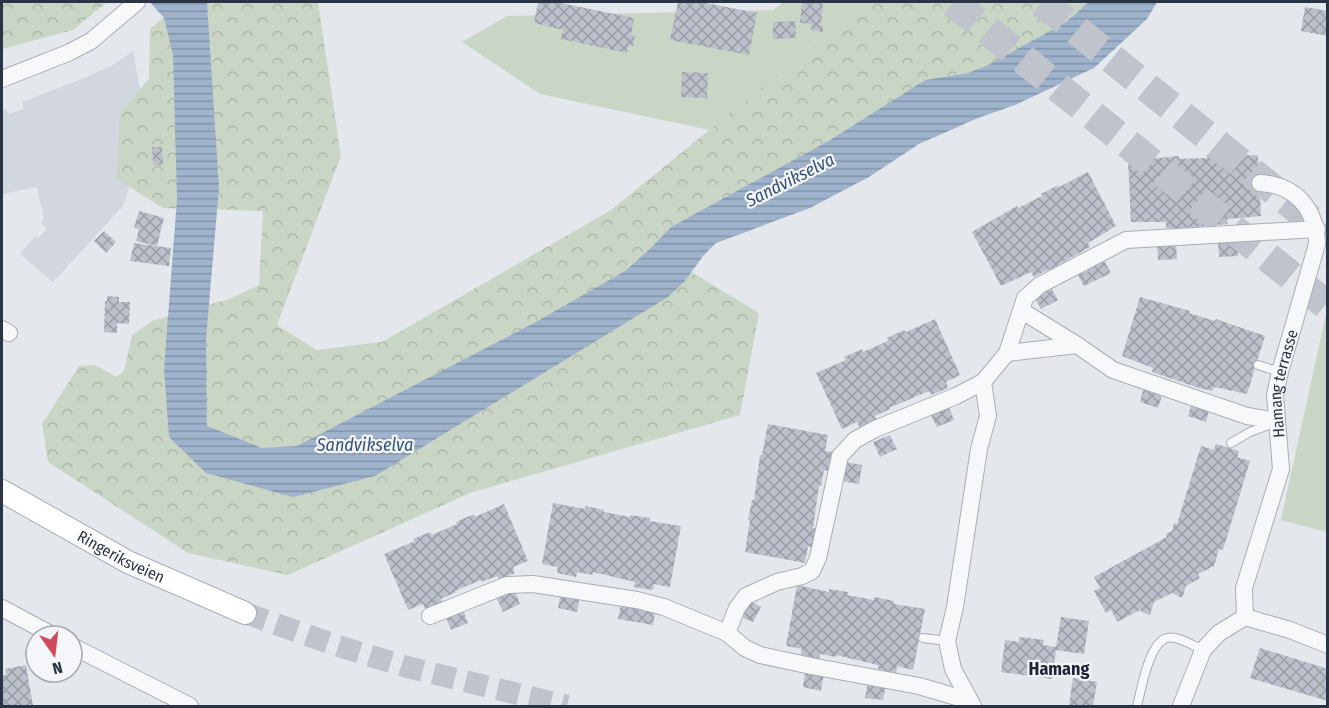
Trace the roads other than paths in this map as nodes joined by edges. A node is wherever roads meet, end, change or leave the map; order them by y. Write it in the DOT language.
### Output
graph roads {
  1 [pos="136,2"];
  2 [pos="2,80"];
  3 [pos="1260,183"];
  4 [pos="1317,229"];
  5 [pos="1022,311"];
  6 [pos="1077,345"];
  7 [pos="1008,353"];
  8 [pos="1258,365"];
  9 [pos="1280,372"];
  10 [pos="983,382"];
  11 [pos="1277,421"];
  12 [pos="1231,444"];
  13 [pos="2,491"];
  14 [pos="2,608"];
  15 [pos="245,613"];
  16 [pos="429,616"];
  17 [pos="1245,617"];
  18 [pos="32,624"];
  19 [pos="727,633"];
  20 [pos="923,638"];
  21 [pos="947,641"];
  22 [pos="1328,645"];
  23 [pos="1203,650"];
  24 [pos="84,652"];
  25 [pos="972,704"];
  26 [pos="190,706"];
  27 [pos="1137,706"];
  28 [pos="1181,706"];
  1 -- 2 [label="street"];
  3 -- 4 [label="street"];
  4 -- 5 [label="street"];
  4 -- 9 [label="street, Hamang terrasse"];
  5 -- 6 [label="street"];
  5 -- 7 [label="street"];
  6 -- 7 [label="street"];
  6 -- 11 [label="street"];
  7 -- 10 [label="street"];
  8 -- 9 [label="lane"];
  9 -- 11 [label="street, Hamang terrasse"];
  10 -- 19 [label="street"];
  10 -- 21 [label="street"];
  11 -- 12 [label="lane"];
  11 -- 17 [label="street, Hamang terrasse"];
  13 -- 15 [label="main road, Ringeriksveien"];
  14 -- 18 [label="street"];
  16 -- 19 [label="street"];
  17 -- 22 [label="street"];
  17 -- 23 [label="street"];
  19 -- 25 [label="street"];
  20 -- 21 [label="lane"];
  21 -- 25 [label="street"];
  23 -- 27 [label="lane"];
  23 -- 28 [label="street"];
  24 -- 26 [label="street"];
}
